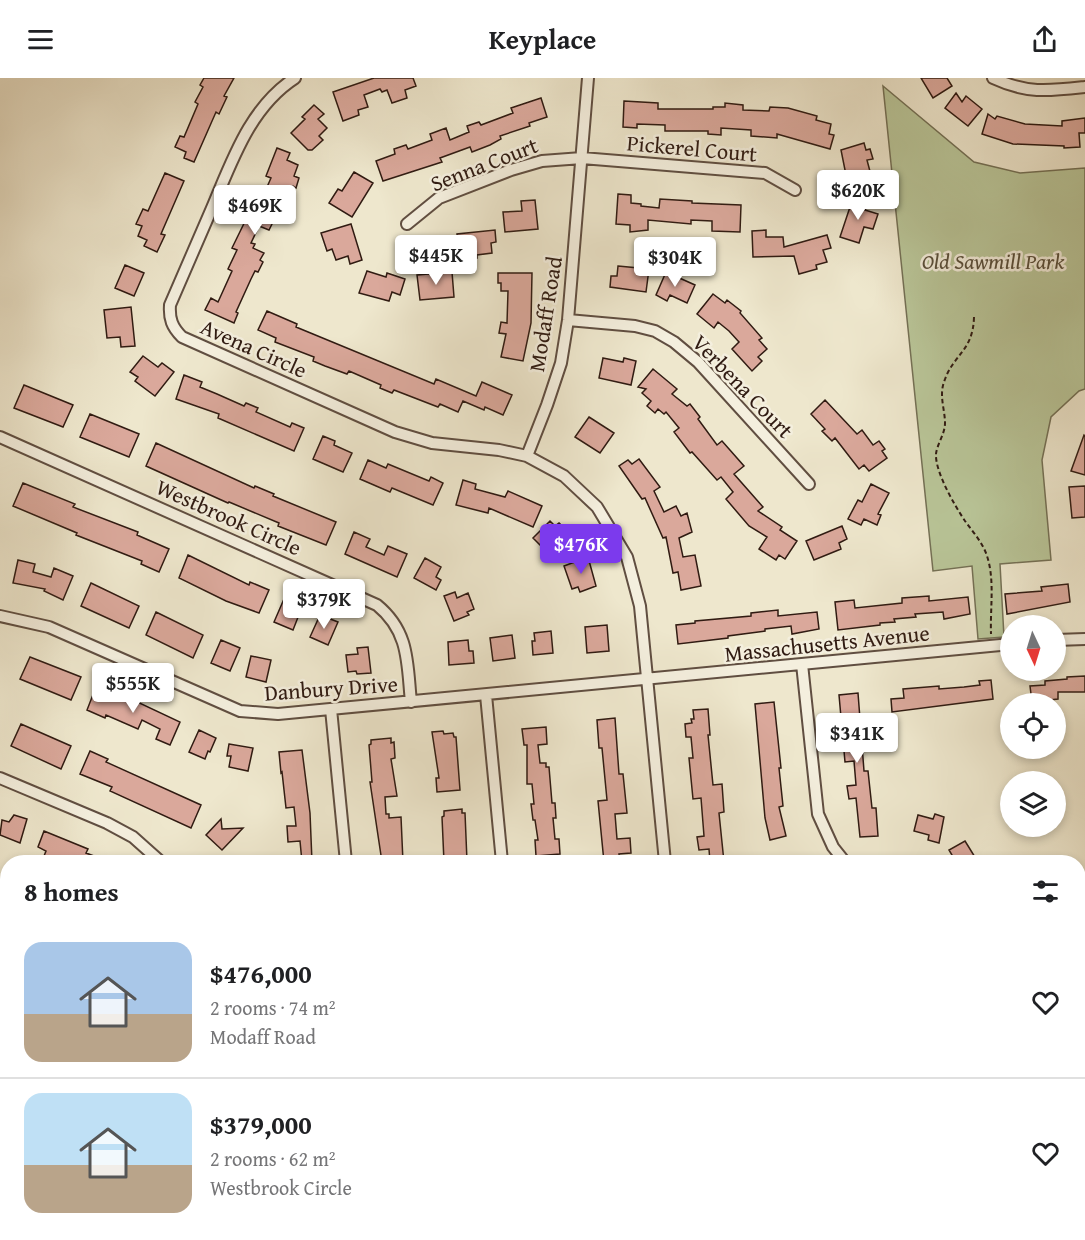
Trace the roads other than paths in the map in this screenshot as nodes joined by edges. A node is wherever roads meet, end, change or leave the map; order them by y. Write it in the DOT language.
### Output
graph roads {
  1 [pos="295,78"];
  2 [pos="588,78"];
  3 [pos="993,78"];
  4 [pos="1085,87"];
  5 [pos="582,158"];
  6 [pos="795,190"];
  7 [pos="407,225"];
  8 [pos="568,320"];
  9 [pos="0,436"];
  10 [pos="526,456"];
  11 [pos="808,484"];
  12 [pos="0,616"];
  13 [pos="1085,639"];
  14 [pos="1066,640"];
  15 [pos="1000,645"];
  16 [pos="802,664"];
  17 [pos="646,680"];
  18 [pos="486,695"];
  19 [pos="411,702"];
  20 [pos="331,709"];
  21 [pos="0,778"];
  22 [pos="153,855"];
  23 [pos="345,855"];
  24 [pos="501,855"];
  25 [pos="664,855"];
  26 [pos="839,855"];
  1 -- 10 [label="street, Avena Circle"];
  2 -- 5 [label="street, Modaff Road"];
  3 -- 4 [label="street"];
  5 -- 6 [label="street, Pickerel Court"];
  5 -- 7 [label="street, Senna Court"];
  5 -- 8 [label="street, Modaff Road"];
  8 -- 10 [label="street, Modaff Road"];
  8 -- 11 [label="street, Verbena Court"];
  9 -- 19 [label="street, Westbrook Circle"];
  10 -- 17 [label="street"];
  12 -- 20 [label="street, Danbury Drive"];
  13 -- 14 [label="street"];
  15 -- 16 [label="street, Massachusetts Avenue"];
  16 -- 17 [label="street, Massachusetts Avenue"];
  16 -- 26 [label="street"];
  17 -- 18 [label="street, Danbury Drive"];
  17 -- 25 [label="street"];
  18 -- 19 [label="street, Danbury Drive"];
  18 -- 24 [label="street"];
  19 -- 20 [label="street, Danbury Drive"];
  20 -- 23 [label="street"];
  21 -- 22 [label="street"];
}
